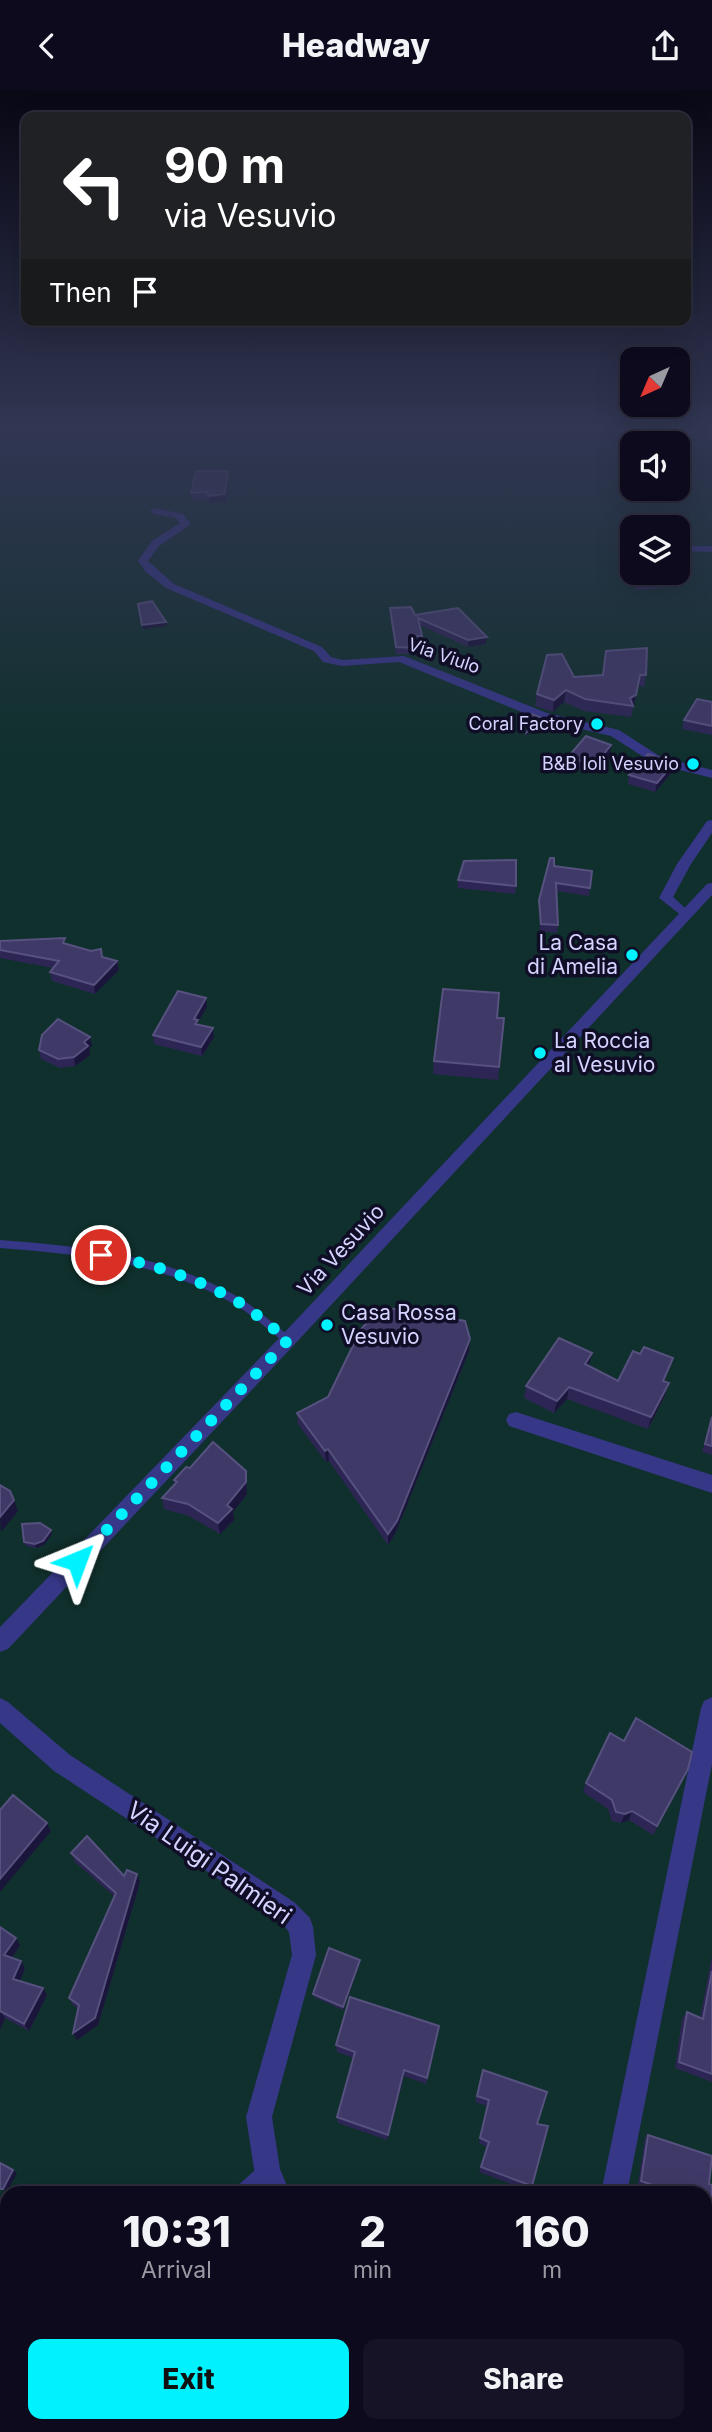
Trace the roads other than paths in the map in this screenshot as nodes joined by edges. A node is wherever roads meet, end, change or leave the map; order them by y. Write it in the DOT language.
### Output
graph roads {
  1 [pos="162,537"];
  2 [pos="690,549"];
  3 [pos="712,549"];
  4 [pos="712,775"];
  5 [pos="712,824"];
  6 [pos="712,887"];
  7 [pos="686,915"];
  8 [pos="0,1244"];
  9 [pos="288,1340"];
  10 [pos="516,1420"];
  11 [pos="712,1484"];
  12 [pos="0,1642"];
  13 [pos="712,1708"];
  14 [pos="0,1709"];
  15 [pos="267,2169"];
  16 [pos="248,2186"];
  17 [pos="274,2186"];
  18 [pos="615,2186"];
  1 -- 4 [label="street, Via Viulo"];
  2 -- 3 [label="street"];
  5 -- 7 [label="street"];
  6 -- 7 [label="street, Via Vesuvio"];
  7 -- 9 [label="street, Via Vesuvio"];
  8 -- 9 [label="lane"];
  9 -- 12 [label="street, Via Vesuvio"];
  10 -- 11 [label="street"];
  13 -- 18 [label="street"];
  14 -- 15 [label="street, Via Luigi Palmieri"];
  15 -- 16 [label="lane"];
  15 -- 17 [label="street, Via Luigi Palmieri"];
}
